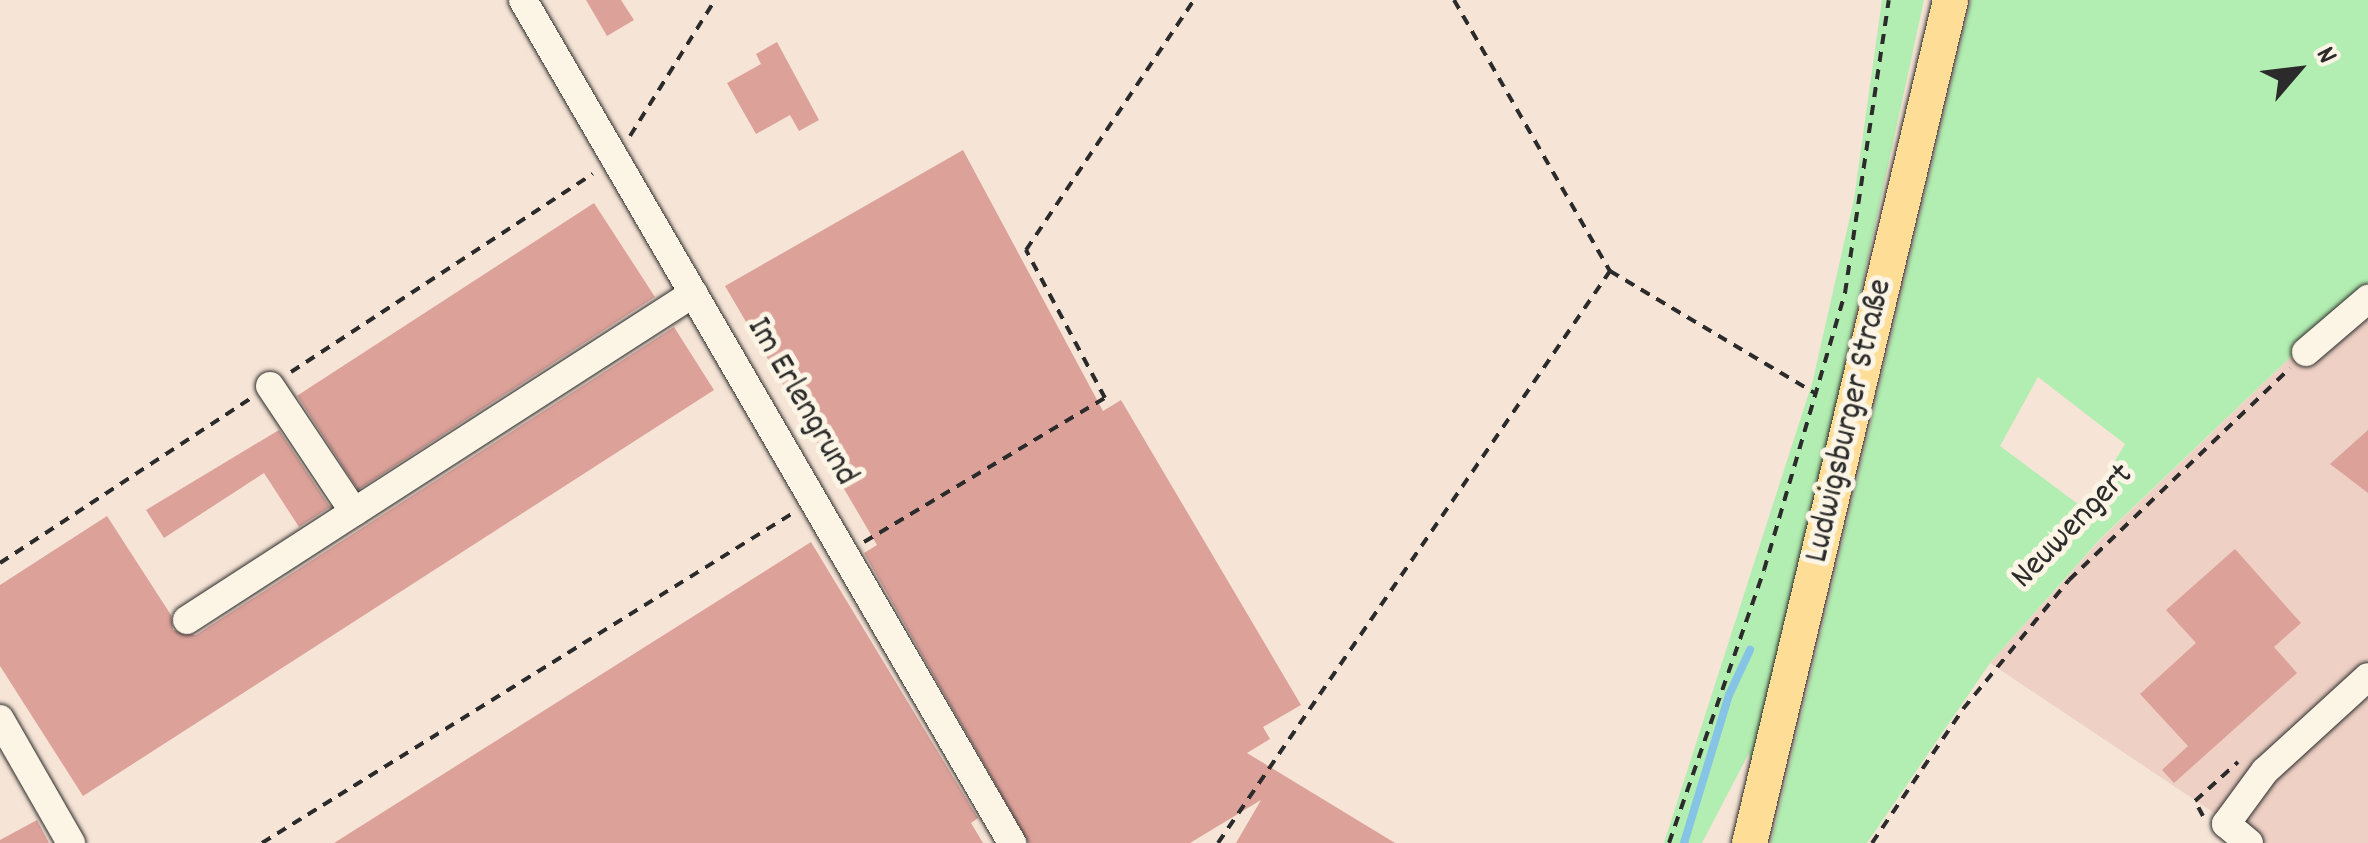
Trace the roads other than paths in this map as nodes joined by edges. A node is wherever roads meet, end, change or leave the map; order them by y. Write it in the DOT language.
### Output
graph roads {
  1 [pos="524,0"];
  2 [pos="1950,0"];
  3 [pos="694,293"];
  4 [pos="2368,298"];
  5 [pos="2306,352"];
  6 [pos="270,386"];
  7 [pos="354,512"];
  8 [pos="187,620"];
  9 [pos="2368,678"];
  10 [pos="0,719"];
  11 [pos="72,843"];
  12 [pos="1012,843"];
  13 [pos="1750,843"];
  14 [pos="2249,843"];
  1 -- 3 [label="street, Im Erlengrund"];
  2 -- 13 [label="main road, Ludwigsburger Straße"];
  3 -- 7 [label="street"];
  3 -- 12 [label="street, Im Erlengrund"];
  4 -- 5 [label="street"];
  6 -- 7 [label="street"];
  7 -- 8 [label="street"];
  9 -- 14 [label="street"];
  10 -- 11 [label="street"];
}
